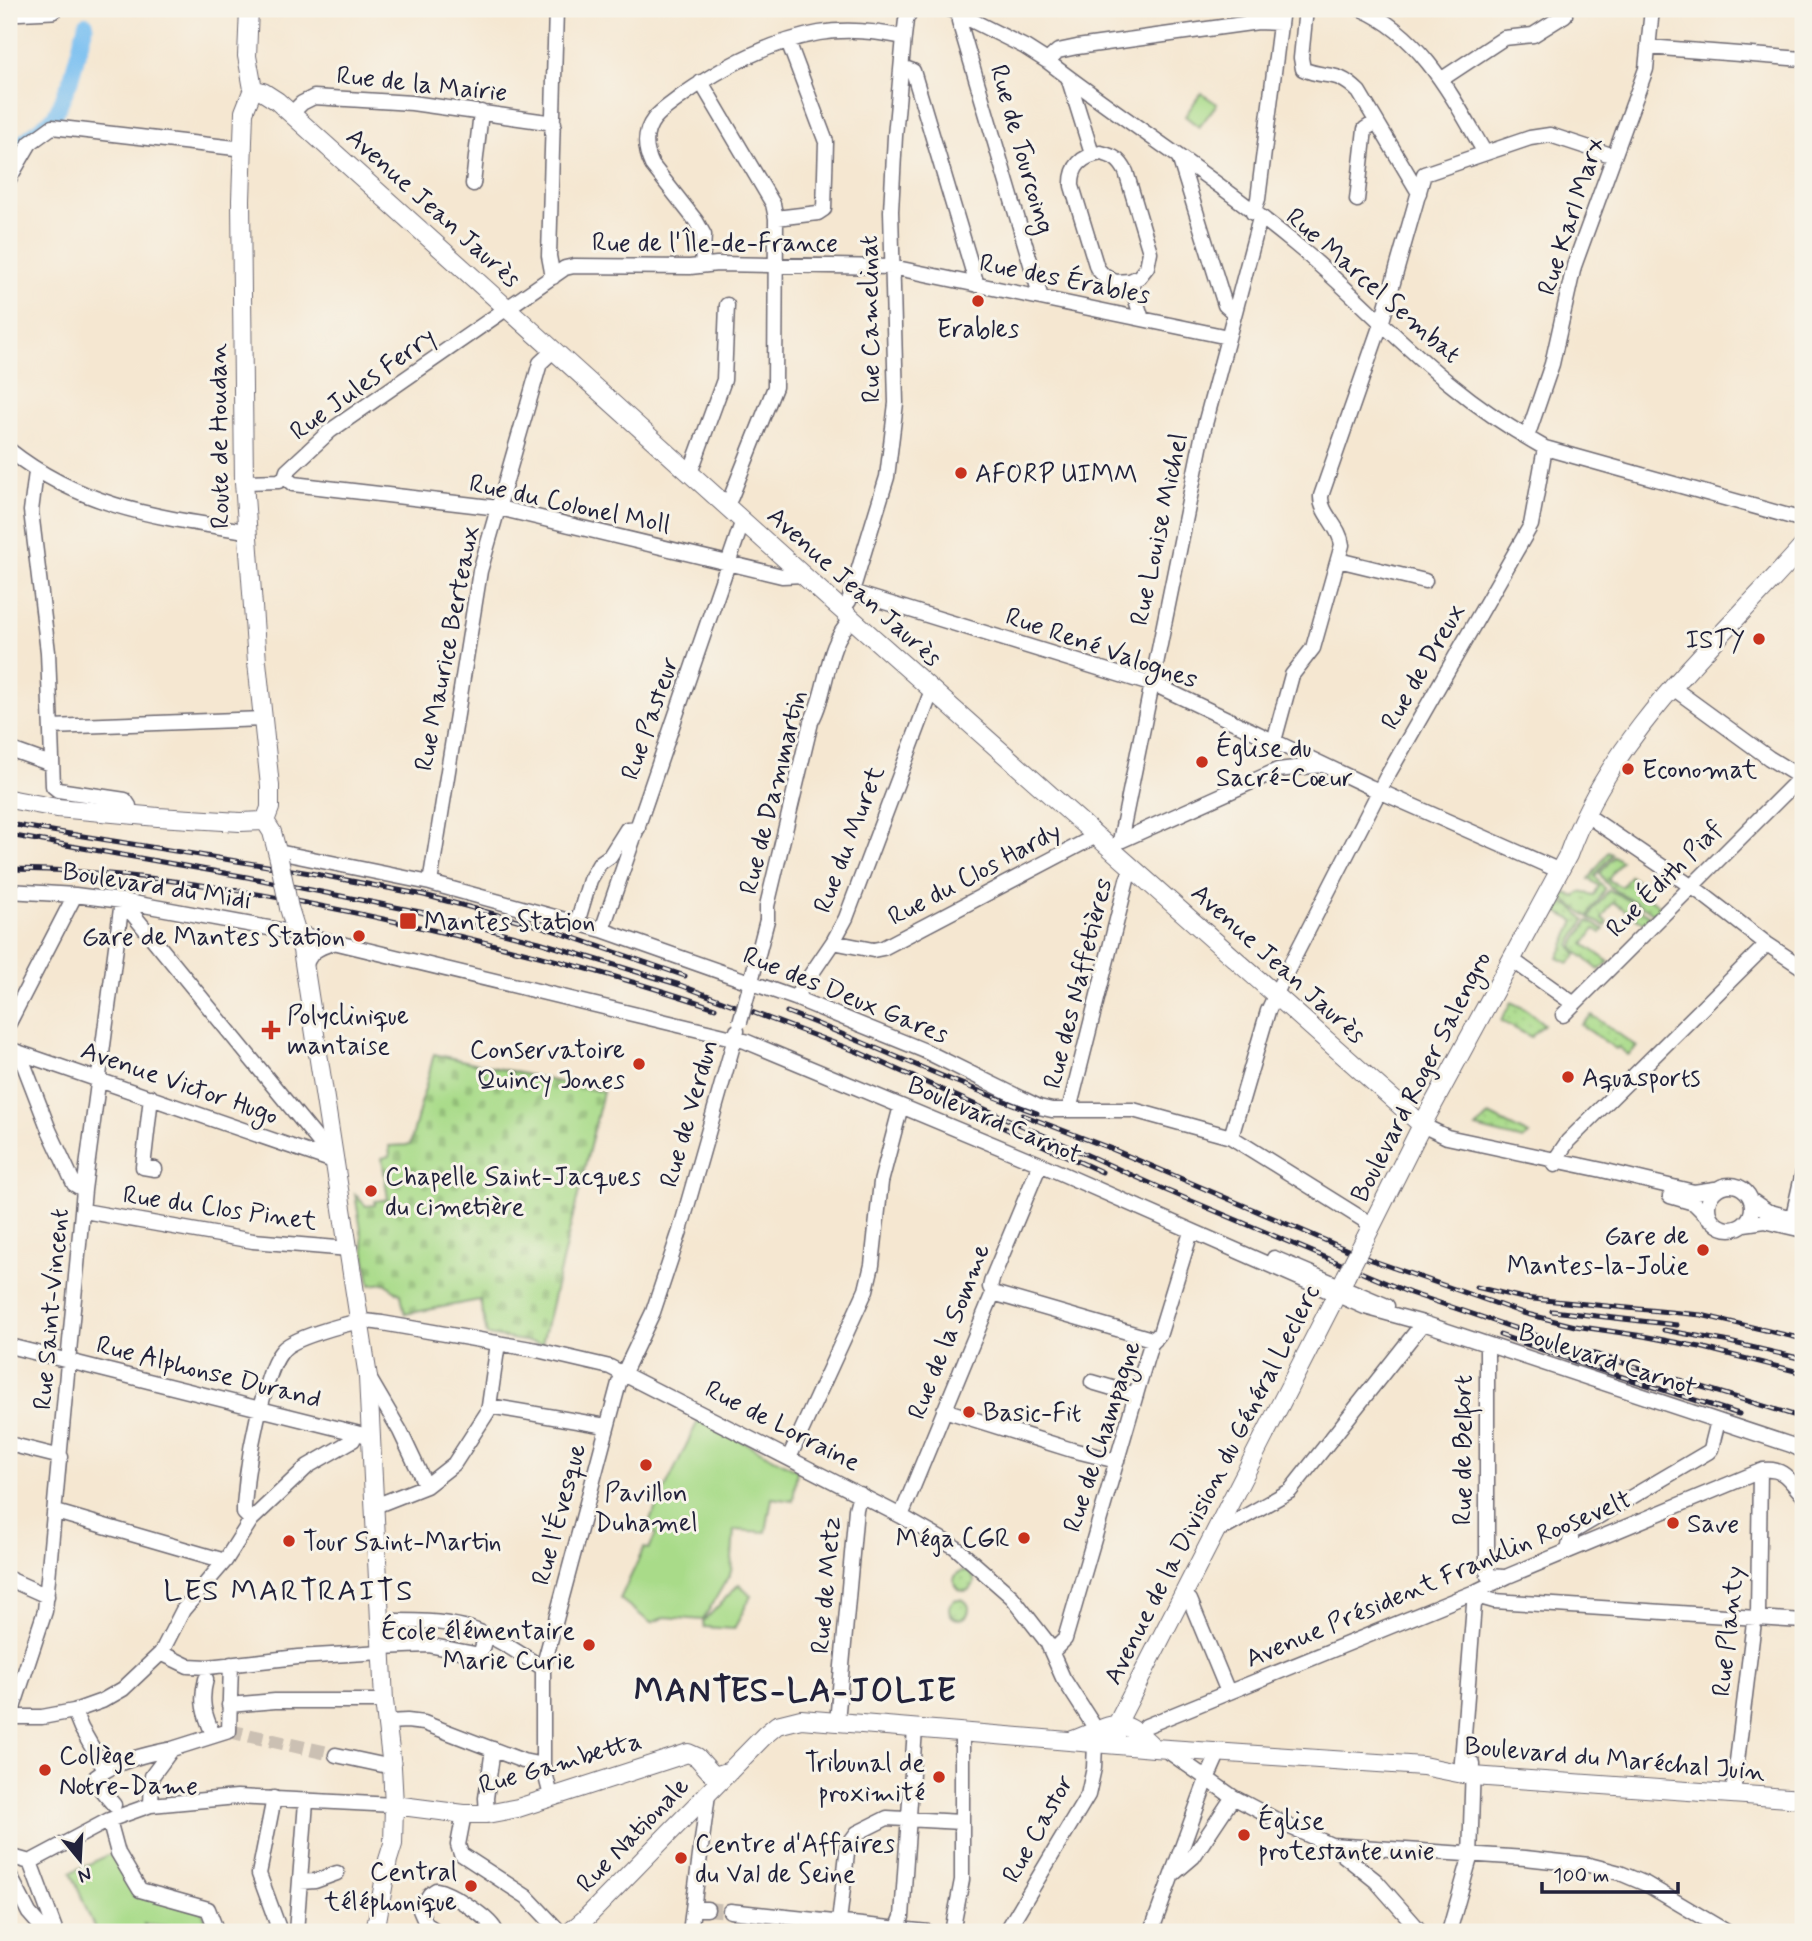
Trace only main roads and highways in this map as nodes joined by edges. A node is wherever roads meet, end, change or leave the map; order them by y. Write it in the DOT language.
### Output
graph roads {
  1 [pos="52,9"];
  2 [pos="249,9"];
  3 [pos="9,11"];
  4 [pos="253,89"];
  5 [pos="1803,546"];
  6 [pos="1803,557"];
  7 [pos="1676,691"];
  8 [pos="9,799"];
  9 [pos="259,821"];
  10 [pos="1422,1125"];
  11 [pos="1341,1285"];
  12 [pos="1113,1731"];
  13 [pos="715,1783"];
  14 [pos="1803,1788"];
  15 [pos="1734,1789"];
  16 [pos="1803,1799"];
  17 [pos="394,1805"];
  18 [pos="374,1932"];
  19 [pos="570,1932"];
  1 -- 3 [label="highway"];
  2 -- 4 [label="main road, Route de Houdan"];
  4 -- 9 [label="main road, Route de Houdan"];
  4 -- 10 [label="main road, Avenue Jean Jaurès"];
  5 -- 7 [label="main road, Boulevard Roger Salengro"];
  6 -- 7 [label="main road, Boulevard Roger Salengro"];
  7 -- 10 [label="main road, Boulevard Roger Salengro"];
  8 -- 9 [label="main road"];
  9 -- 17 [label="main road, bridge"];
  10 -- 11 [label="main road, Boulevard Roger Salengro, bridge"];
  11 -- 12 [label="main road, Avenue de la Division du Général Leclerc"];
  12 -- 13 [label="main road, Rue Nationale"];
  12 -- 15 [label="main road, Boulevard du Maréchal Juin"];
  13 -- 17 [label="main road, Rue Gambetta"];
  13 -- 19 [label="main road, Rue Nationale"];
  14 -- 15 [label="main road, Boulevard du Maréchal Juin"];
  15 -- 16 [label="main road, Boulevard du Maréchal Juin"];
  17 -- 18 [label="main road"];
}
